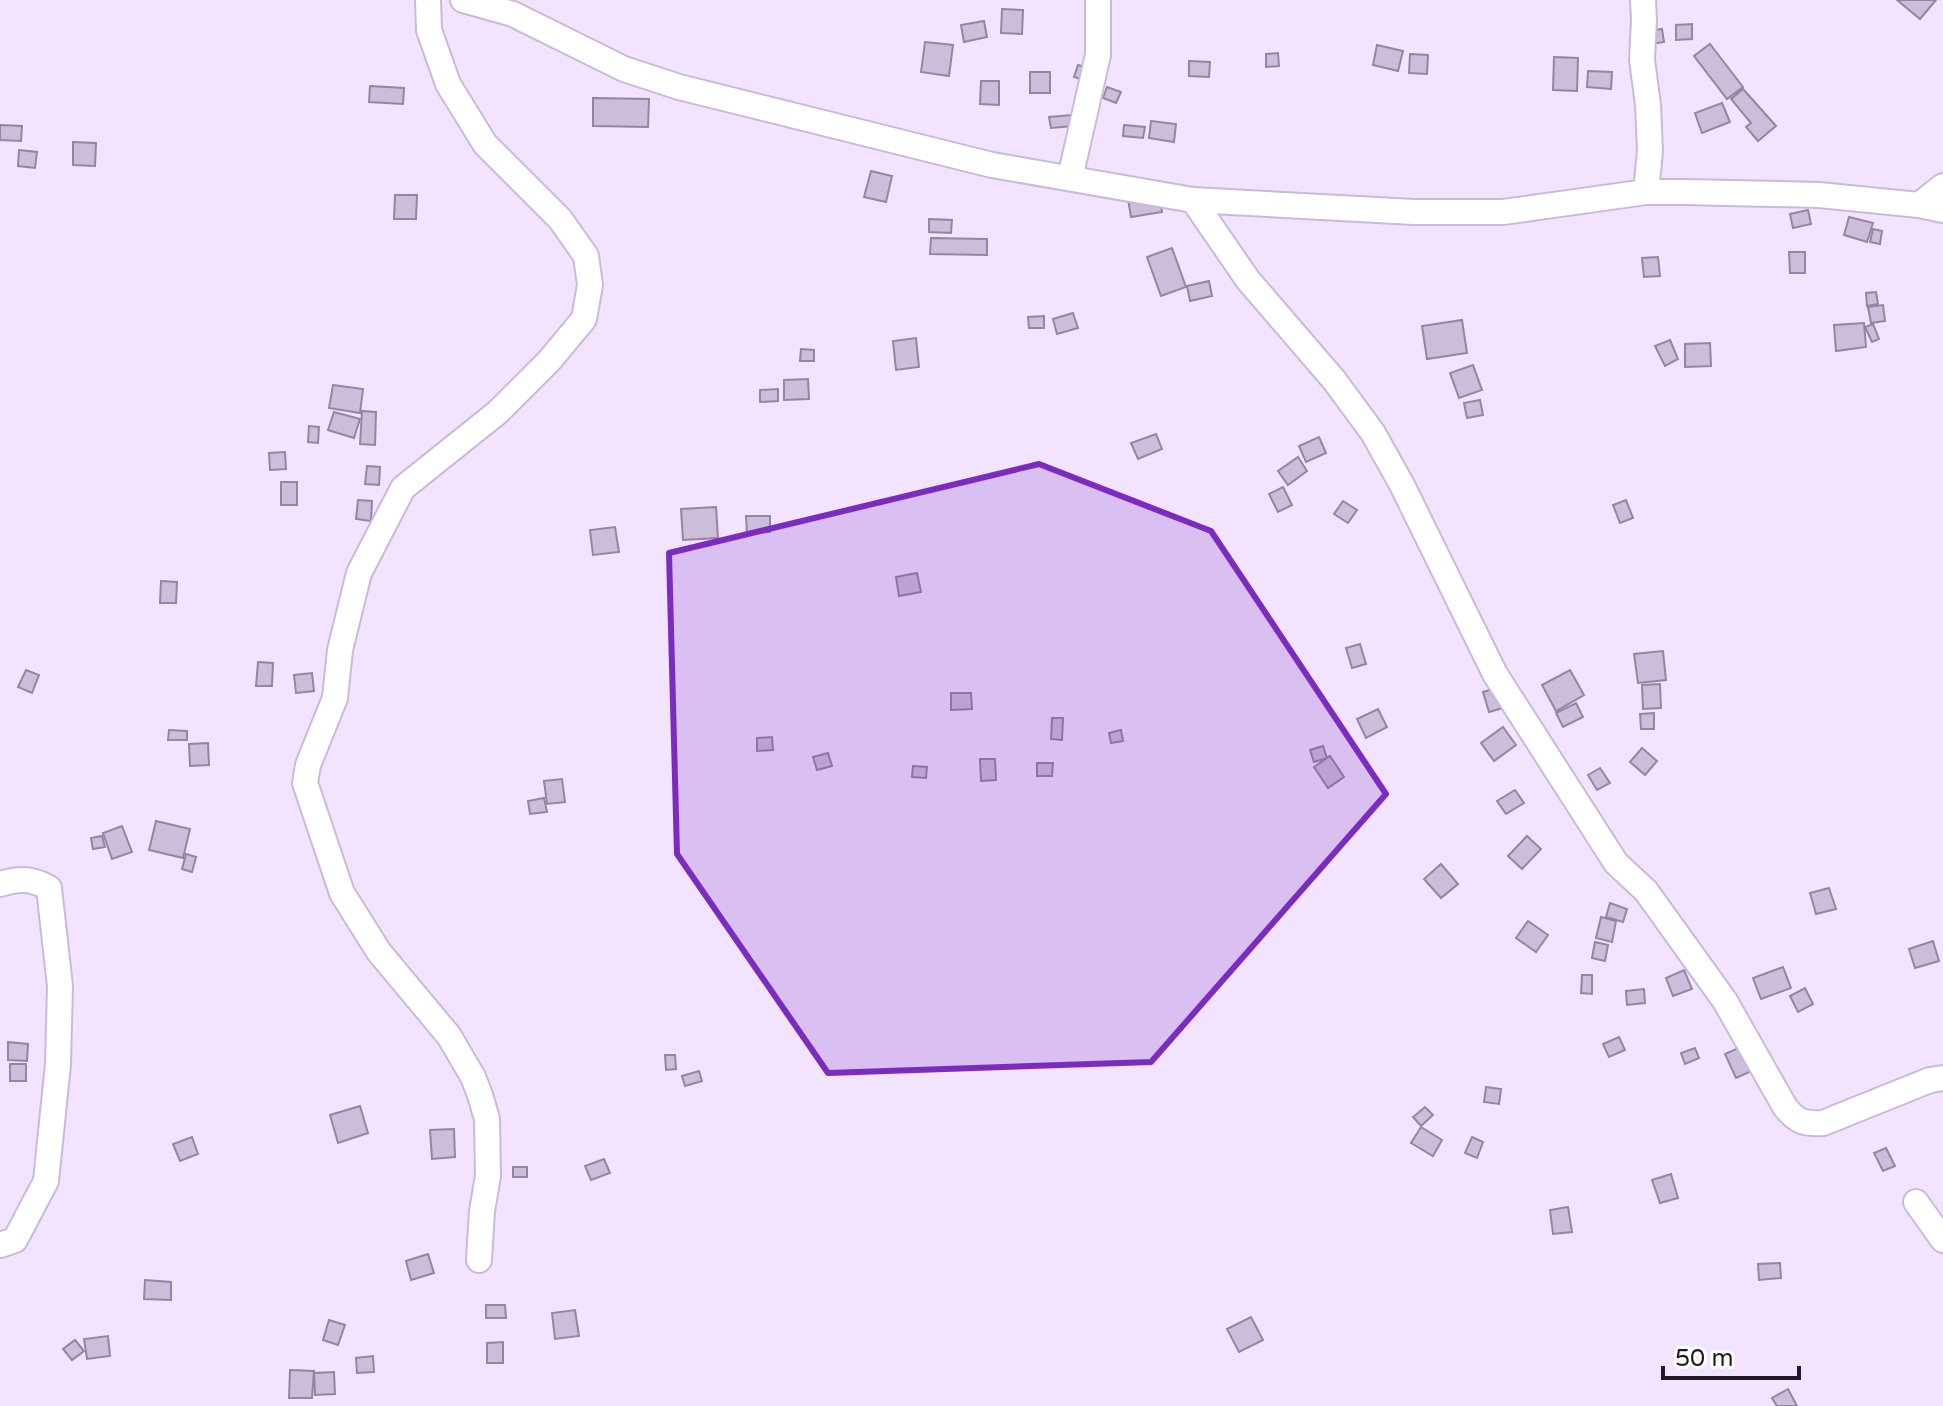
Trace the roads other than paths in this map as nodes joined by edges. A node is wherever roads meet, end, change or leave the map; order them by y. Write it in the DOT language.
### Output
graph roads {
  1 [pos="428,0"];
  2 [pos="463,0"];
  3 [pos="1098,0"];
  4 [pos="1643,0"];
  5 [pos="1070,178"];
  6 [pos="1943,186"];
  7 [pos="1646,192"];
  8 [pos="1193,200"];
  9 [pos="1919,205"];
  10 [pos="1943,210"];
  11 [pos="0,884"];
  12 [pos="1943,1078"];
  13 [pos="1916,1202"];
  14 [pos="1943,1240"];
  15 [pos="0,1245"];
  16 [pos="479,1260"];
  1 -- 16 [label="street"];
  2 -- 5 [label="street"];
  3 -- 5 [label="street"];
  4 -- 7 [label="street"];
  5 -- 8 [label="street"];
  6 -- 9 [label="street"];
  7 -- 8 [label="street"];
  7 -- 9 [label="street"];
  8 -- 12 [label="street"];
  9 -- 10 [label="street"];
  11 -- 15 [label="street"];
  13 -- 14 [label="street"];
}
